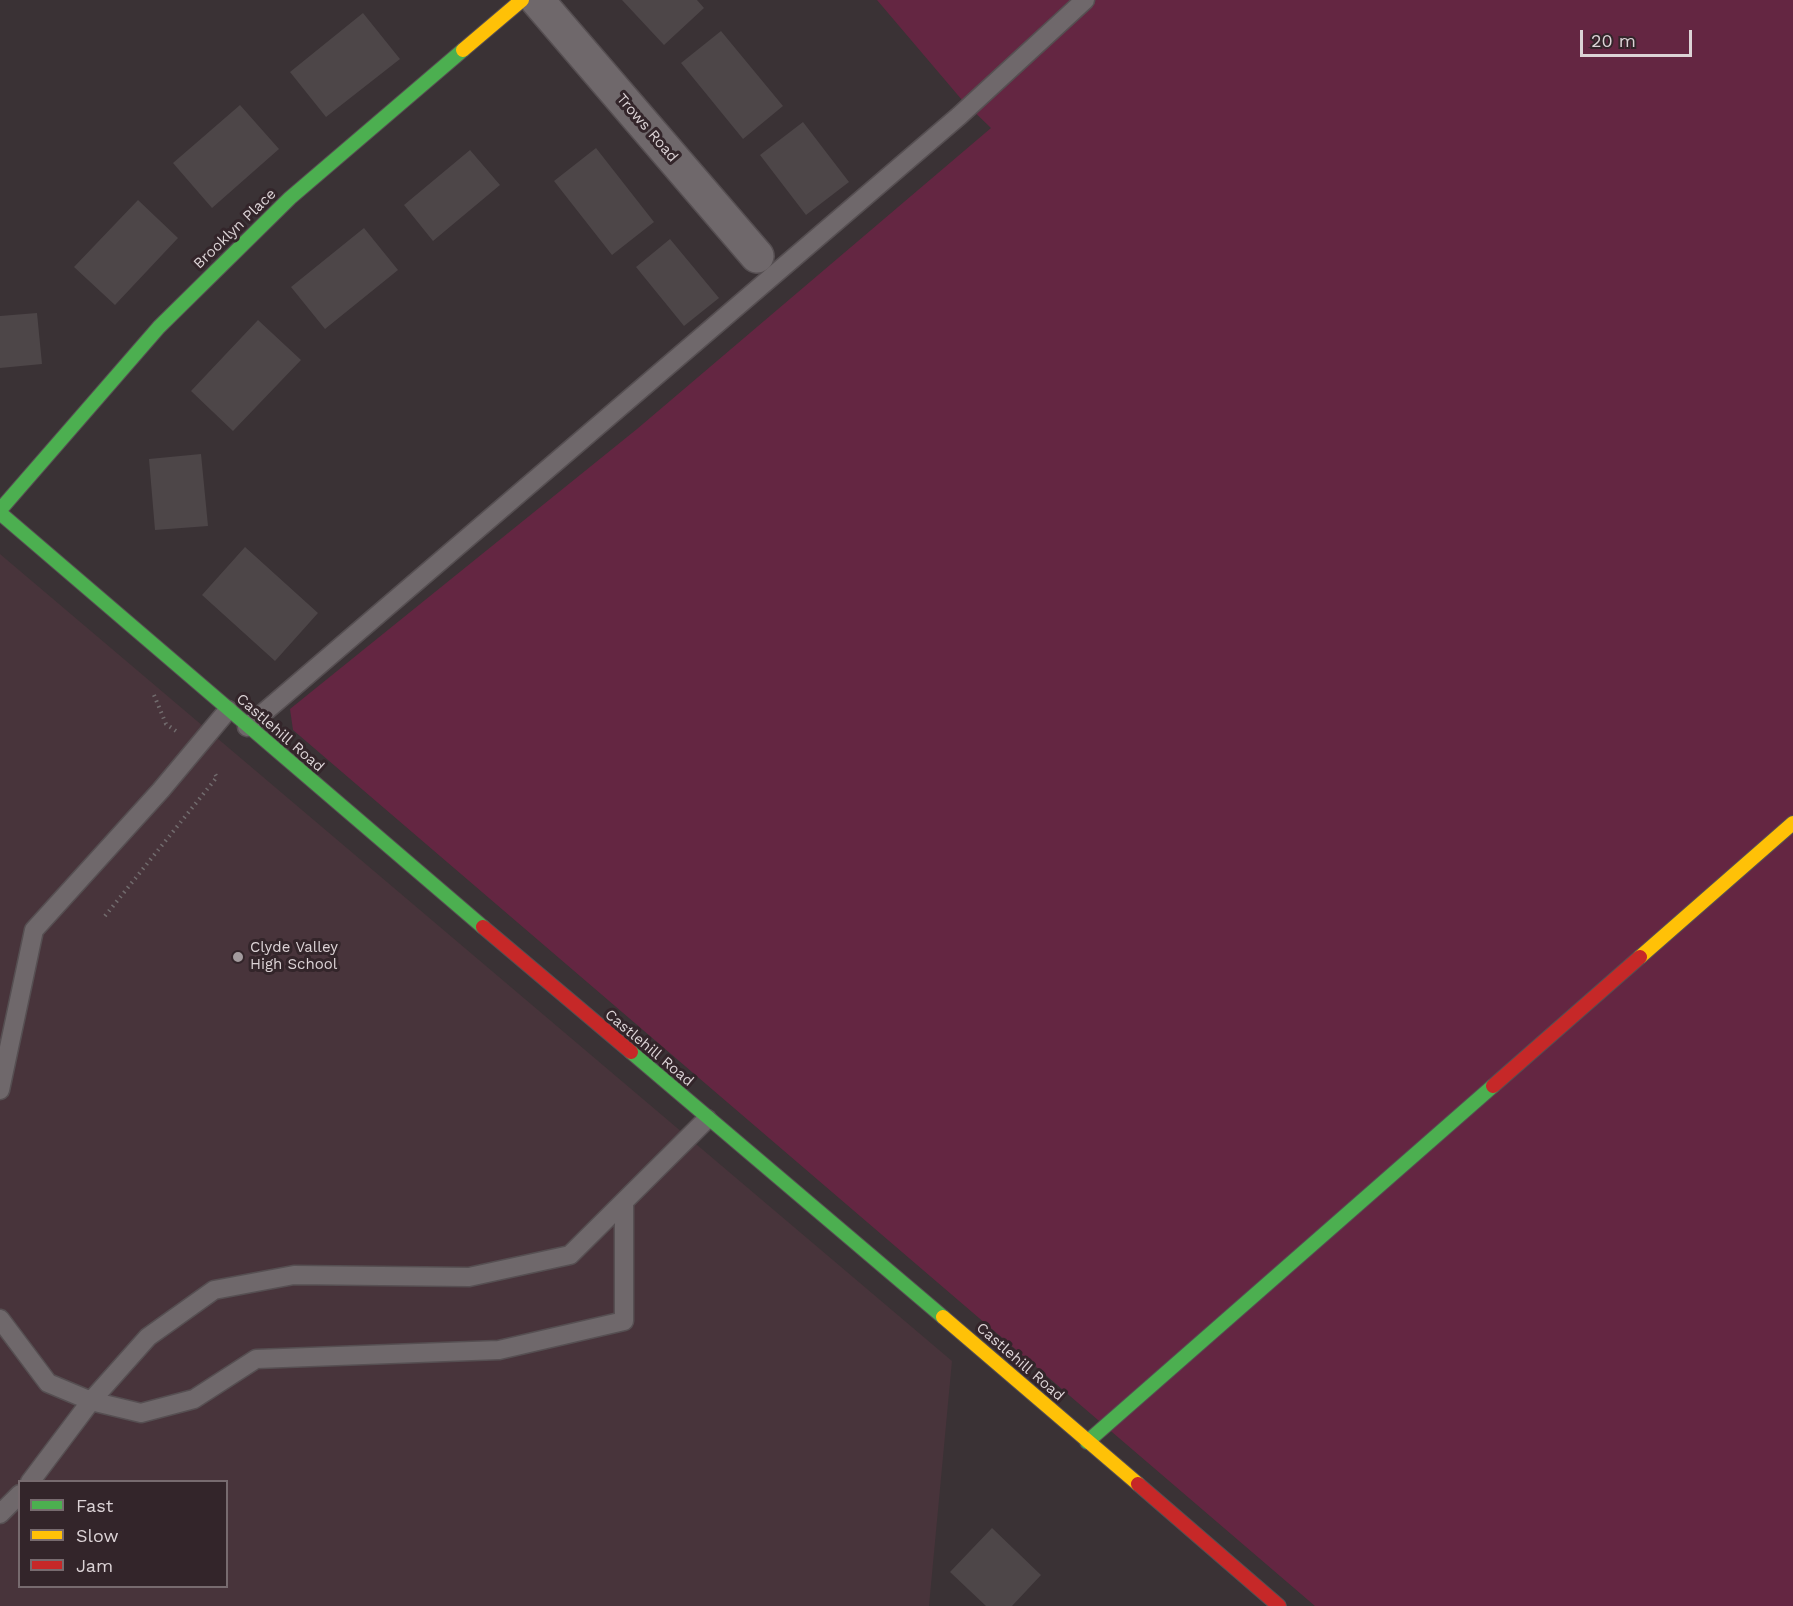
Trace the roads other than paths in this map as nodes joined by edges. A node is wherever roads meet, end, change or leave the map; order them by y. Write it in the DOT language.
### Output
graph roads {
  1 [pos="522,0"];
  2 [pos="537,0"];
  3 [pos="1085,0"];
  4 [pos="756,256"];
  5 [pos="0,511"];
  6 [pos="228,710"];
  7 [pos="247,727"];
  8 [pos="1793,823"];
  9 [pos="0,1090"];
  10 [pos="707,1119"];
  11 [pos="624,1204"];
  12 [pos="0,1319"];
  13 [pos="91,1401"];
  14 [pos="1087,1443"];
  15 [pos="32,1480"];
  16 [pos="18,1496"];
  17 [pos="0,1514"];
  18 [pos="1279,1606"];
  1 -- 5 [label="main road, Brooklyn Place"];
  2 -- 4 [label="street, Trows Road"];
  3 -- 7 [label="lane"];
  5 -- 6 [label="main road, Castlehill Road"];
  6 -- 7 [label="main road, Castlehill Road"];
  6 -- 9 [label="lane"];
  7 -- 10 [label="main road, Castlehill Road"];
  8 -- 14 [label="main road"];
  10 -- 11 [label="lane"];
  10 -- 14 [label="main road, Castlehill Road"];
  11 -- 13 [label="lane"];
  11 -- 13 [label="lane"];
  12 -- 13 [label="lane"];
  13 -- 15 [label="lane"];
  14 -- 18 [label="main road, Castlehill Road"];
  16 -- 17 [label="lane"];
}
